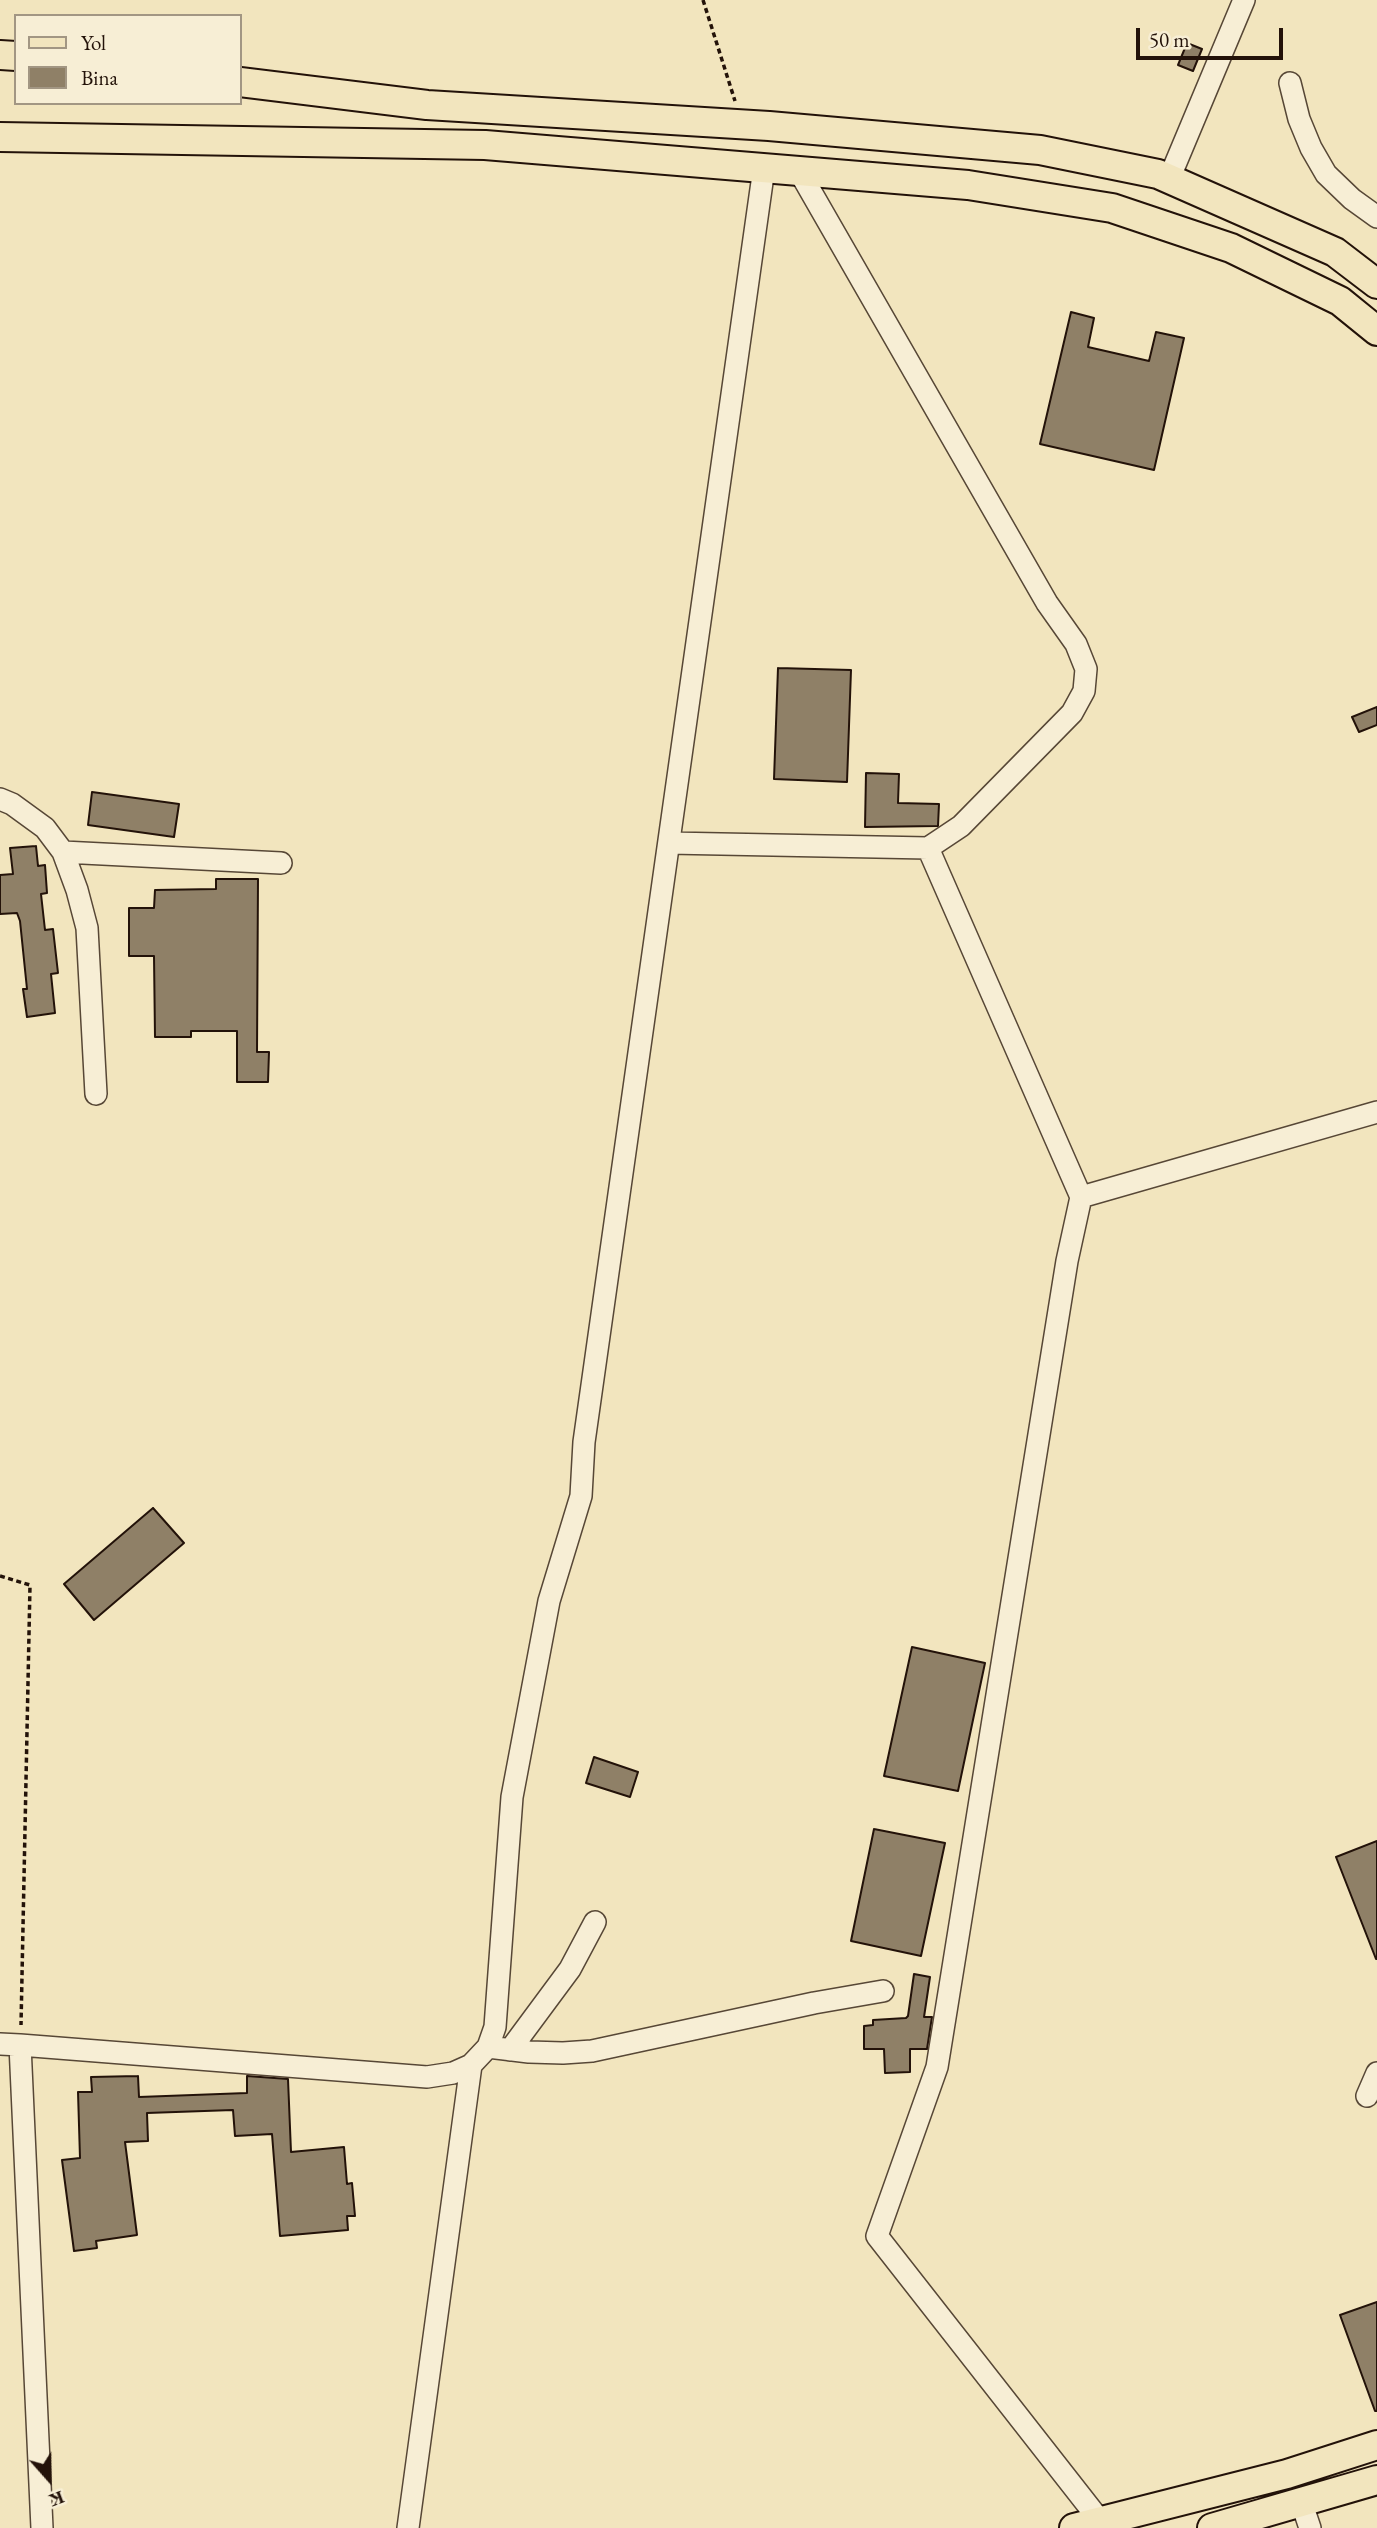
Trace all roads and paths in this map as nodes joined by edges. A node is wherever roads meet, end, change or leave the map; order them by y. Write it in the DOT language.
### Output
graph roads {
  1 [pos="703,0"];
  2 [pos="1244,0"];
  3 [pos="242,82"];
  4 [pos="1290,83"];
  5 [pos="742,125"];
  6 [pos="0,137"];
  7 [pos="764,169"];
  8 [pos="799,171"];
  9 [pos="1169,178"];
  10 [pos="1377,217"];
  11 [pos="1377,284"];
  12 [pos="1377,331"];
  13 [pos="0,799"];
  14 [pos="668,843"];
  15 [pos="929,848"];
  16 [pos="63,852"];
  17 [pos="281,863"];
  18 [pos="96,1094"];
  19 [pos="1377,1112"];
  20 [pos="1081,1197"];
  21 [pos="0,1576"];
  22 [pos="595,1922"];
  23 [pos="883,1991"];
  24 [pos="10,2044"];
  25 [pos="488,2047"];
  26 [pos="510,2050"];
  27 [pos="471,2065"];
  28 [pos="1377,2073"];
  29 [pos="1367,2096"];
  30 [pos="1377,2445"];
  31 [pos="1377,2480"];
  32 [pos="1087,2525"];
  33 [pos="42,2528"];
  34 [pos="408,2528"];
  35 [pos="1212,2528"];
  1 -- 5 [label="path"];
  2 -- 9 [label="street"];
  3 -- 5 [label="main road"];
  4 -- 10 [label="street"];
  5 -- 9 [label="main road"];
  6 -- 7 [label="main road"];
  7 -- 8 [label="main road"];
  7 -- 14 [label="street"];
  8 -- 12 [label="main road"];
  8 -- 15 [label="street"];
  9 -- 11 [label="main road"];
  13 -- 16 [label="street"];
  14 -- 15 [label="street"];
  14 -- 25 [label="street"];
  15 -- 20 [label="street"];
  16 -- 17 [label="street"];
  16 -- 18 [label="street"];
  19 -- 20 [label="street"];
  20 -- 32 [label="street"];
  21 -- 24 [label="path"];
  22 -- 26 [label="street"];
  23 -- 26 [label="street"];
  24 -- 27 [label="street"];
  24 -- 33 [label="street"];
  25 -- 26 [label="street"];
  25 -- 27 [label="street"];
  27 -- 34 [label="street"];
  28 -- 29 [label="street"];
  30 -- 32 [label="main road"];
  31 -- 35 [label="main road"];
}
